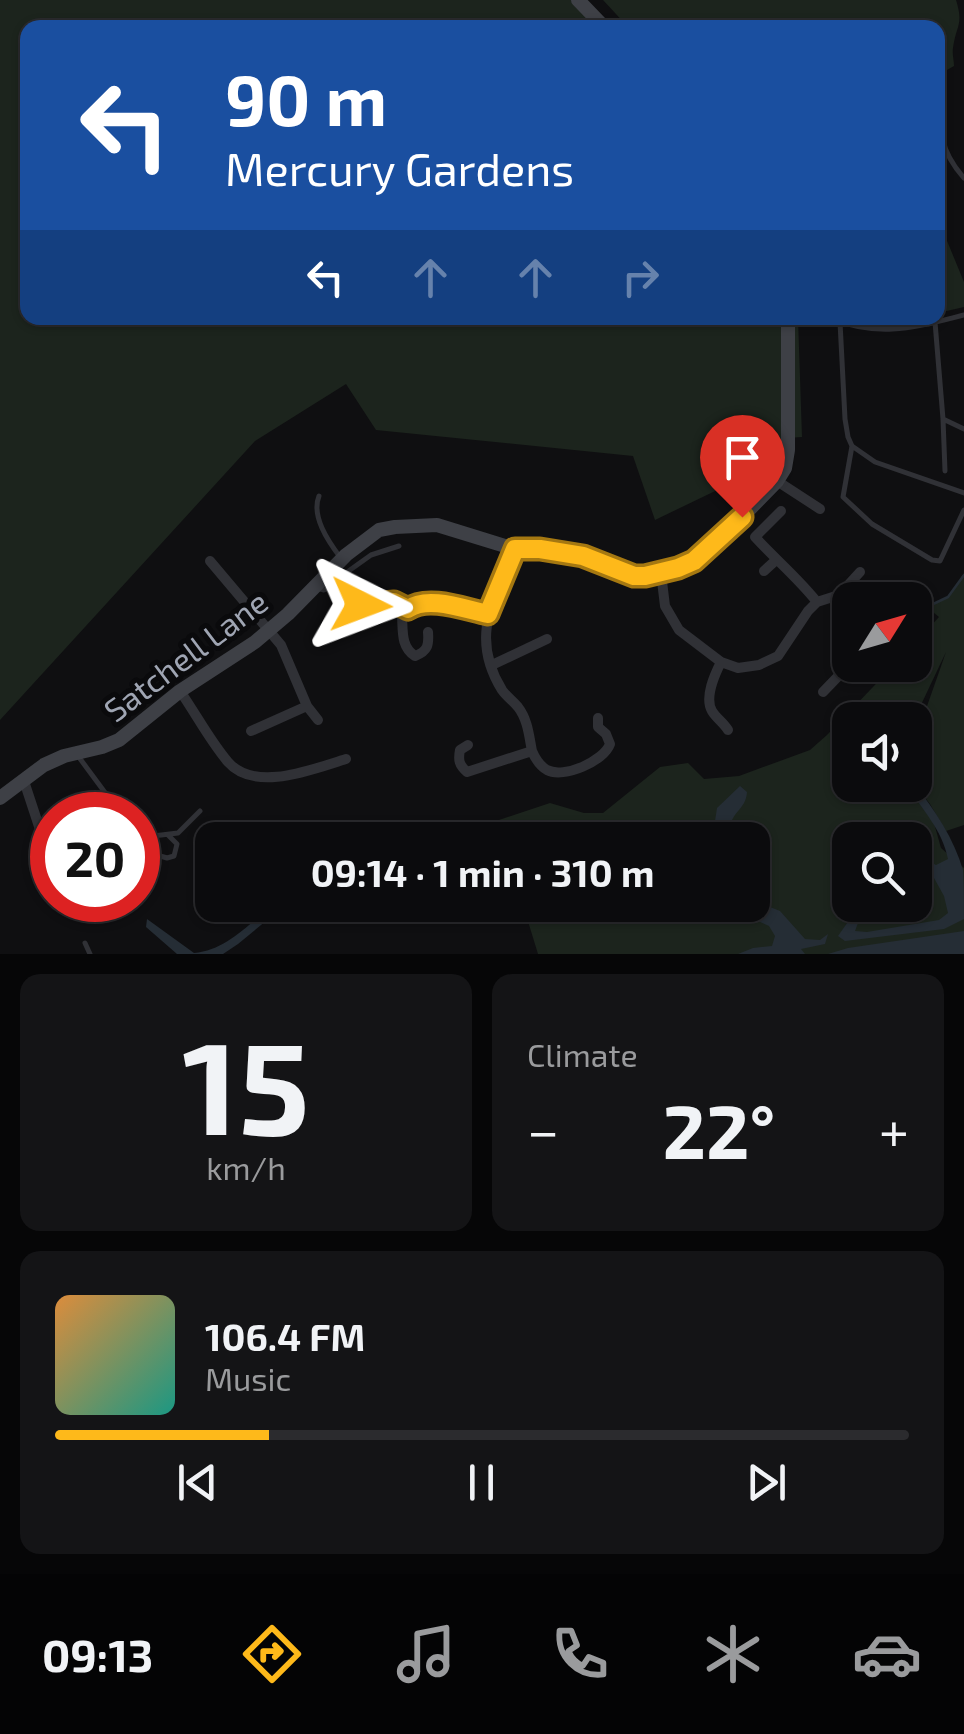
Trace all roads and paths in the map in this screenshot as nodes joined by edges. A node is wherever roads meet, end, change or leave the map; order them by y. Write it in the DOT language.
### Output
graph roads {
  1 [pos="578,0"];
  2 [pos="597,20"];
  3 [pos="945,150"];
  4 [pos="964,178"];
  5 [pos="788,325"];
  6 [pos="840,325"];
  7 [pos="852,325"];
  8 [pos="924,325"];
  9 [pos="934,325"];
  10 [pos="943,420"];
  11 [pos="964,429"];
  12 [pos="852,446"];
  13 [pos="945,471"];
  14 [pos="777,481"];
  15 [pos="964,492"];
  16 [pos="320,496"];
  17 [pos="820,508"];
  18 [pos="964,510"];
  19 [pos="781,511"];
  20 [pos="399,546"];
  21 [pos="515,549"];
  22 [pos="342,560"];
  23 [pos="776,560"];
  24 [pos="210,561"];
  25 [pos="764,571"];
  26 [pos="860,572"];
  27 [pos="661,573"];
  28 [pos="851,582"];
  29 [pos="358,584"];
  30 [pos="314,588"];
  31 [pos="832,598"];
  32 [pos="816,602"];
  33 [pos="408,609"];
  34 [pos="488,614"];
  35 [pos="269,630"];
  36 [pos="428,632"];
  37 [pos="547,638"];
  38 [pos="721,662"];
  39 [pos="492,665"];
  40 [pos="840,682"];
  41 [pos="180,691"];
  42 [pos="823,692"];
  43 [pos="307,706"];
  44 [pos="318,720"];
  45 [pos="728,723"];
  46 [pos="595,726"];
  47 [pos="251,731"];
  48 [pos="460,745"];
  49 [pos="532,751"];
  50 [pos="76,753"];
  51 [pos="346,759"];
  52 [pos="24,781"];
  53 [pos="105,792"];
  54 [pos="0,798"];
  55 [pos="30,799"];
  56 [pos="200,811"];
  57 [pos="168,835"];
  58 [pos="160,836"];
  59 [pos="160,856"];
  60 [pos="84,942"];
  61 [pos="90,954"];
  1 -- 2 [label="street"];
  3 -- 4 [label="lane"];
  5 -- 14 [label="street"];
  6 -- 12 [label="lane"];
  7 -- 8 [label="lane"];
  9 -- 10 [label="lane"];
  10 -- 11 [label="lane"];
  10 -- 13 [label="lane"];
  12 -- 15 [label="lane"];
  12 -- 18 [label="lane"];
  14 -- 17 [label="street"];
  14 -- 27 [label="street"];
  16 -- 22 [label="lane"];
  19 -- 23 [label="street"];
  20 -- 30 [label="lane"];
  21 -- 22 [label="street, Satchell Lane"];
  21 -- 27 [label="street, Satchell Lane"];
  21 -- 34 [label="street"];
  22 -- 30 [label="street, Satchell Lane"];
  23 -- 25 [label="street"];
  23 -- 32 [label="street"];
  24 -- 35 [label="street"];
  26 -- 28 [label="street"];
  27 -- 38 [label="street"];
  29 -- 33 [label="lane"];
  30 -- 35 [label="street, Satchell Lane"];
  31 -- 32 [label="street"];
  32 -- 38 [label="street"];
  33 -- 34 [label="street"];
  33 -- 36 [label="street"];
  34 -- 39 [label="street"];
  35 -- 41 [label="street, Satchell Lane"];
  35 -- 43 [label="street"];
  37 -- 39 [label="street"];
  38 -- 45 [label="street"];
  39 -- 49 [label="street"];
  40 -- 42 [label="street"];
  41 -- 50 [label="street, Satchell Lane"];
  41 -- 51 [label="street"];
  43 -- 44 [label="street"];
  43 -- 47 [label="street"];
  46 -- 49 [label="street"];
  48 -- 49 [label="street"];
  50 -- 52 [label="street, Satchell Lane"];
  50 -- 53 [label="lane"];
  52 -- 54 [label="street, Satchell Lane"];
  52 -- 55 [label="street"];
  56 -- 57 [label="lane"];
  57 -- 58 [label="lane"];
  57 -- 59 [label="lane"];
  60 -- 61 [label="lane"];
}
